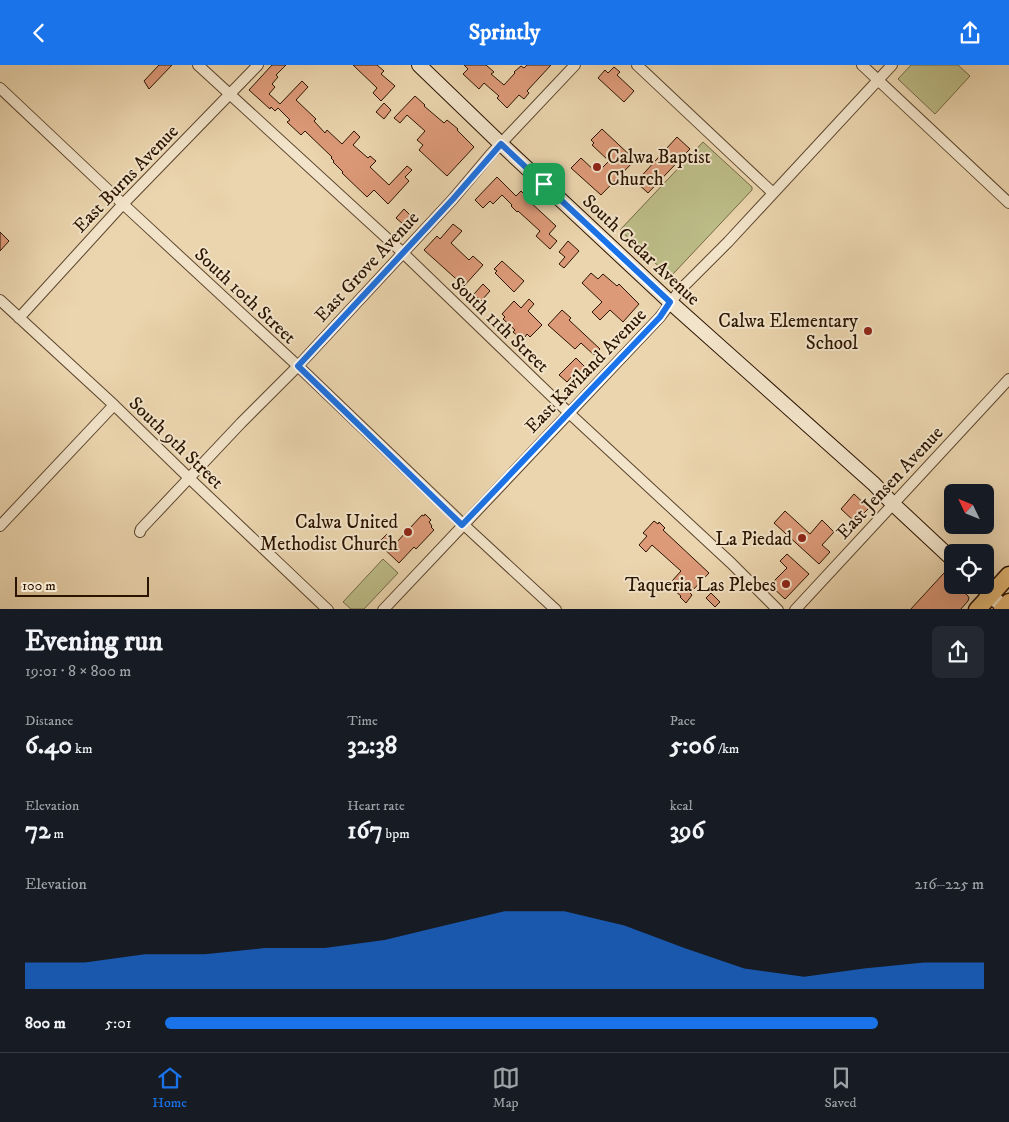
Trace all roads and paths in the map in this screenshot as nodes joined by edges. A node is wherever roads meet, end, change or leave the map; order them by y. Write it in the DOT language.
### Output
graph roads {
  1 [pos="198,65"];
  2 [pos="258,65"];
  3 [pos="419,65"];
  4 [pos="575,65"];
  5 [pos="637,65"];
  6 [pos="862,65"];
  7 [pos="892,65"];
  8 [pos="878,80"];
  9 [pos="0,88"];
  10 [pos="230,94"];
  11 [pos="501,144"];
  12 [pos="773,193"];
  13 [pos="1009,203"];
  14 [pos="123,205"];
  15 [pos="403,253"];
  16 [pos="0,300"];
  17 [pos="670,302"];
  18 [pos="19,318"];
  19 [pos="298,366"];
  20 [pos="1009,379"];
  21 [pos="114,405"];
  22 [pos="568,412"];
  23 [pos="189,478"];
  24 [pos="893,504"];
  25 [pos="462,525"];
  26 [pos="0,526"];
  27 [pos="140,532"];
  28 [pos="944,552"];
  29 [pos="1009,575"];
  30 [pos="994,585"];
  31 [pos="984,594"];
  32 [pos="990,594"];
  33 [pos="1005,607"];
  34 [pos="328,609"];
  35 [pos="383,609"];
  36 [pos="556,609"];
  37 [pos="778,609"];
  38 [pos="794,609"];
  39 [pos="977,609"];
  1 -- 10 [label="street, South 11th Street"];
  2 -- 10 [label="street, East Burns Avenue"];
  3 -- 11 [label="main road, South Cedar Avenue"];
  4 -- 11 [label="street, East Grove Avenue"];
  5 -- 12 [label="street"];
  6 -- 8 [label="street"];
  7 -- 8 [label="street, East Kaviland Avenue"];
  8 -- 12 [label="street, East Kaviland Avenue"];
  8 -- 13 [label="street"];
  9 -- 14 [label="street, South 10th Street"];
  10 -- 14 [label="street, East Burns Avenue"];
  10 -- 15 [label="street, South 11th Street"];
  11 -- 15 [label="street, East Grove Avenue"];
  11 -- 17 [label="main road, South Cedar Avenue"];
  12 -- 17 [label="street, East Kaviland Avenue"];
  14 -- 18 [label="street, East Burns Avenue"];
  14 -- 19 [label="street, South 10th Street"];
  15 -- 19 [label="street, East Grove Avenue"];
  15 -- 22 [label="street, South 11th Street"];
  16 -- 18 [label="street, South 9th Street"];
  17 -- 22 [label="street, East Kaviland Avenue"];
  17 -- 24 [label="main road, South Cedar Avenue"];
  18 -- 21 [label="street, South 9th Street"];
  19 -- 23 [label="street, East Grove Avenue"];
  19 -- 25 [label="street, South 10th Street"];
  20 -- 24 [label="street, East Jensen Avenue"];
  21 -- 23 [label="street, South 9th Street"];
  21 -- 26 [label="street"];
  22 -- 25 [label="street, East Kaviland Avenue"];
  22 -- 37 [label="street, South 11th Street"];
  23 -- 27 [label="street, East Grove Avenue"];
  23 -- 34 [label="street, South 9th Street"];
  24 -- 28 [label="main road, South Cedar Avenue"];
  24 -- 38 [label="street, East Jensen Avenue"];
  25 -- 35 [label="street, East Kaviland Avenue"];
  25 -- 36 [label="street, South 10th Street"];
  29 -- 30 [label="main road"];
  31 -- 39 [label="main road"];
  32 -- 33 [label="main road"];
}
